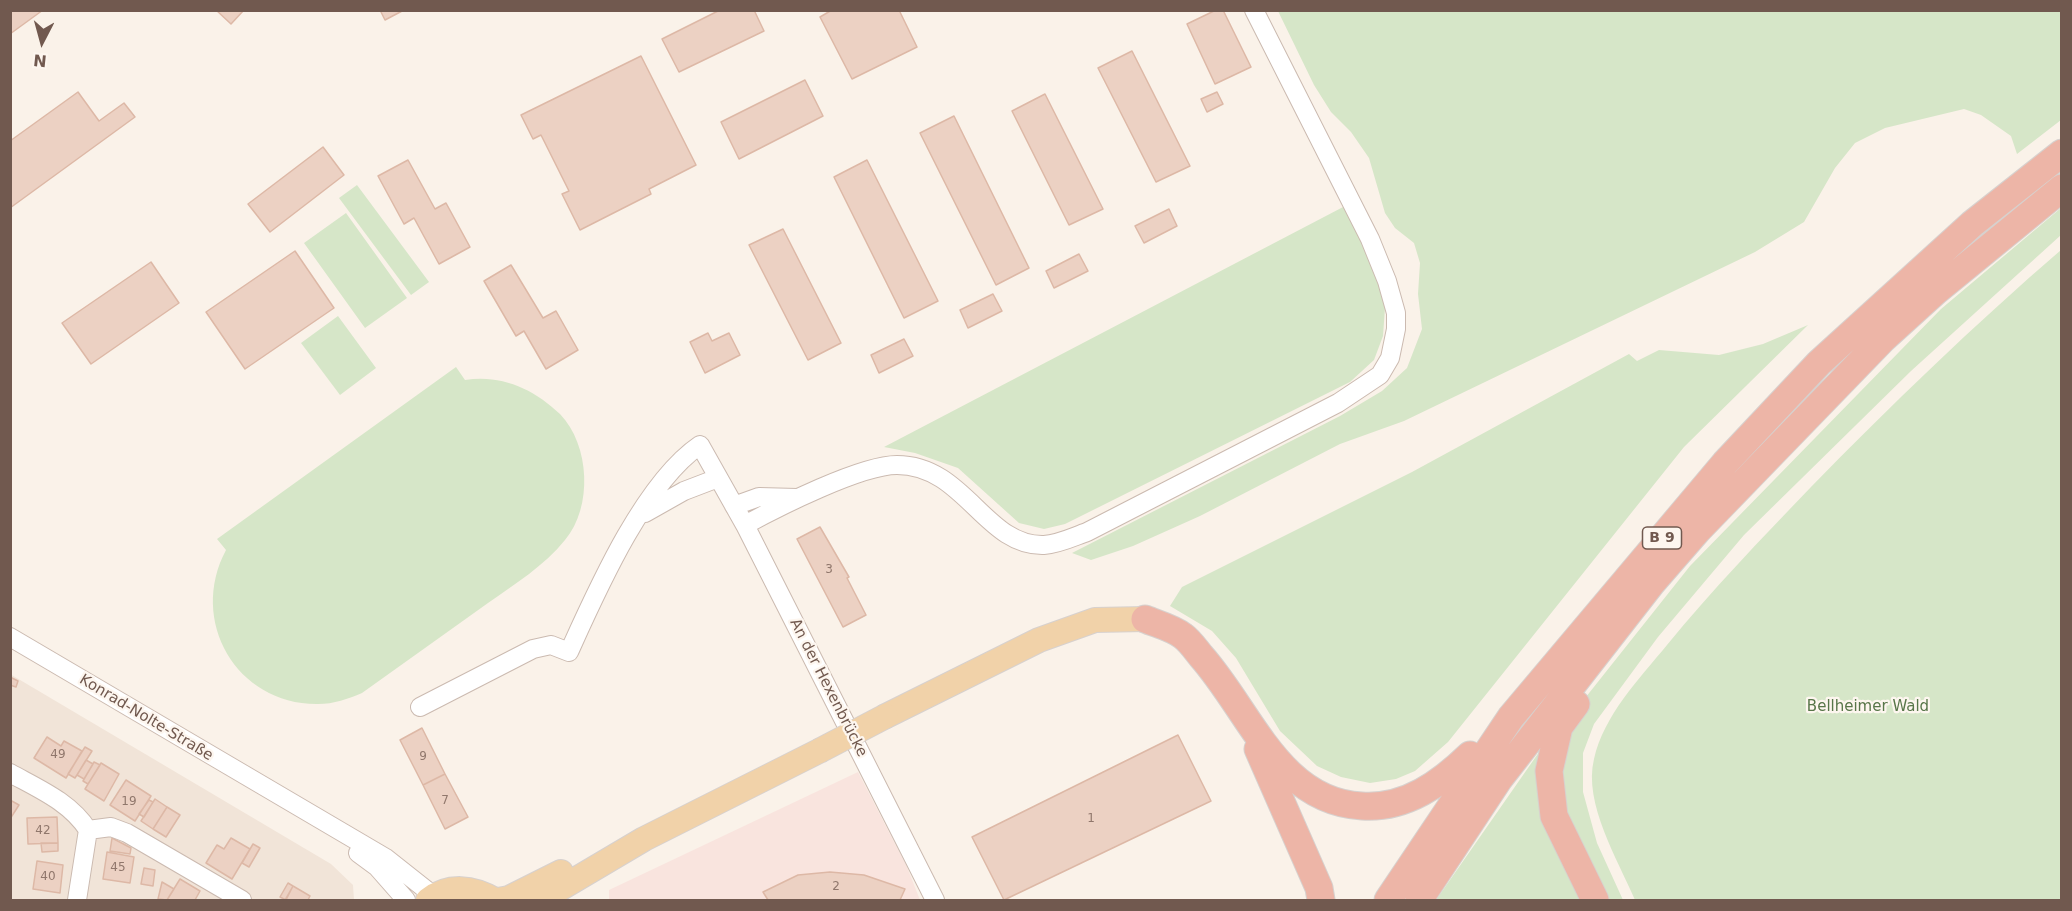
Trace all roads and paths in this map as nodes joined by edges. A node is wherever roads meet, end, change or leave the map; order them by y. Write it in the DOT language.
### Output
graph roads {
  1 [pos="1254,10"];
  2 [pos="2061,153"];
  3 [pos="2061,188"];
  4 [pos="718,477"];
  5 [pos="803,498"];
  6 [pos="734,506"];
  7 [pos="641,515"];
  8 [pos="745,525"];
  9 [pos="1651,584"];
  10 [pos="1145,619"];
  11 [pos="10,638"];
  12 [pos="420,707"];
  13 [pos="1511,717"];
  14 [pos="1247,720"];
  15 [pos="10,773"];
  16 [pos="281,798"];
  17 [pos="88,830"];
  18 [pos="644,839"];
  19 [pos="431,898"];
  20 [pos="77,900"];
  21 [pos="242,900"];
  22 [pos="406,900"];
  23 [pos="496,900"];
  24 [pos="541,900"];
  25 [pos="935,900"];
  26 [pos="1321,900"];
  27 [pos="1388,900"];
  28 [pos="1419,900"];
  29 [pos="1595,900"];
  1 -- 5 [label="street"];
  2 -- 13 [label="highway, B 9"];
  3 -- 9 [label="highway, B 9"];
  4 -- 6 [label="street, An der Hexenbrücke"];
  4 -- 7 [label="street, An der Hexenbrücke"];
  4 -- 7 [label="street, An der Hexenbrücke"];
  5 -- 6 [label="street"];
  5 -- 8 [label="street"];
  6 -- 8 [label="street, An der Hexenbrücke"];
  7 -- 12 [label="street, An der Hexenbrücke"];
  8 -- 25 [label="street, An der Hexenbrücke"];
  9 -- 28 [label="highway, B 9"];
  9 -- 29 [label="highway, B 9"];
  10 -- 14 [label="highway, B 9"];
  10 -- 18 [label="main road, B 9, bridge"];
  11 -- 16 [label="street, Konrad-Nolte-Straße"];
  13 -- 14 [label="highway, B 9"];
  13 -- 27 [label="highway, B 9"];
  14 -- 26 [label="highway, B 9"];
  15 -- 17 [label="street"];
  16 -- 19 [label="street, Konrad-Nolte-Straße"];
  16 -- 22 [label="street, Konrad-Nolte-Straße"];
  17 -- 20 [label="street"];
  17 -- 21 [label="street"];
  18 -- 23 [label="main road, B 9"];
  18 -- 24 [label="main road, B 9"];
  19 -- 23 [label="main road, B 9"];
}
